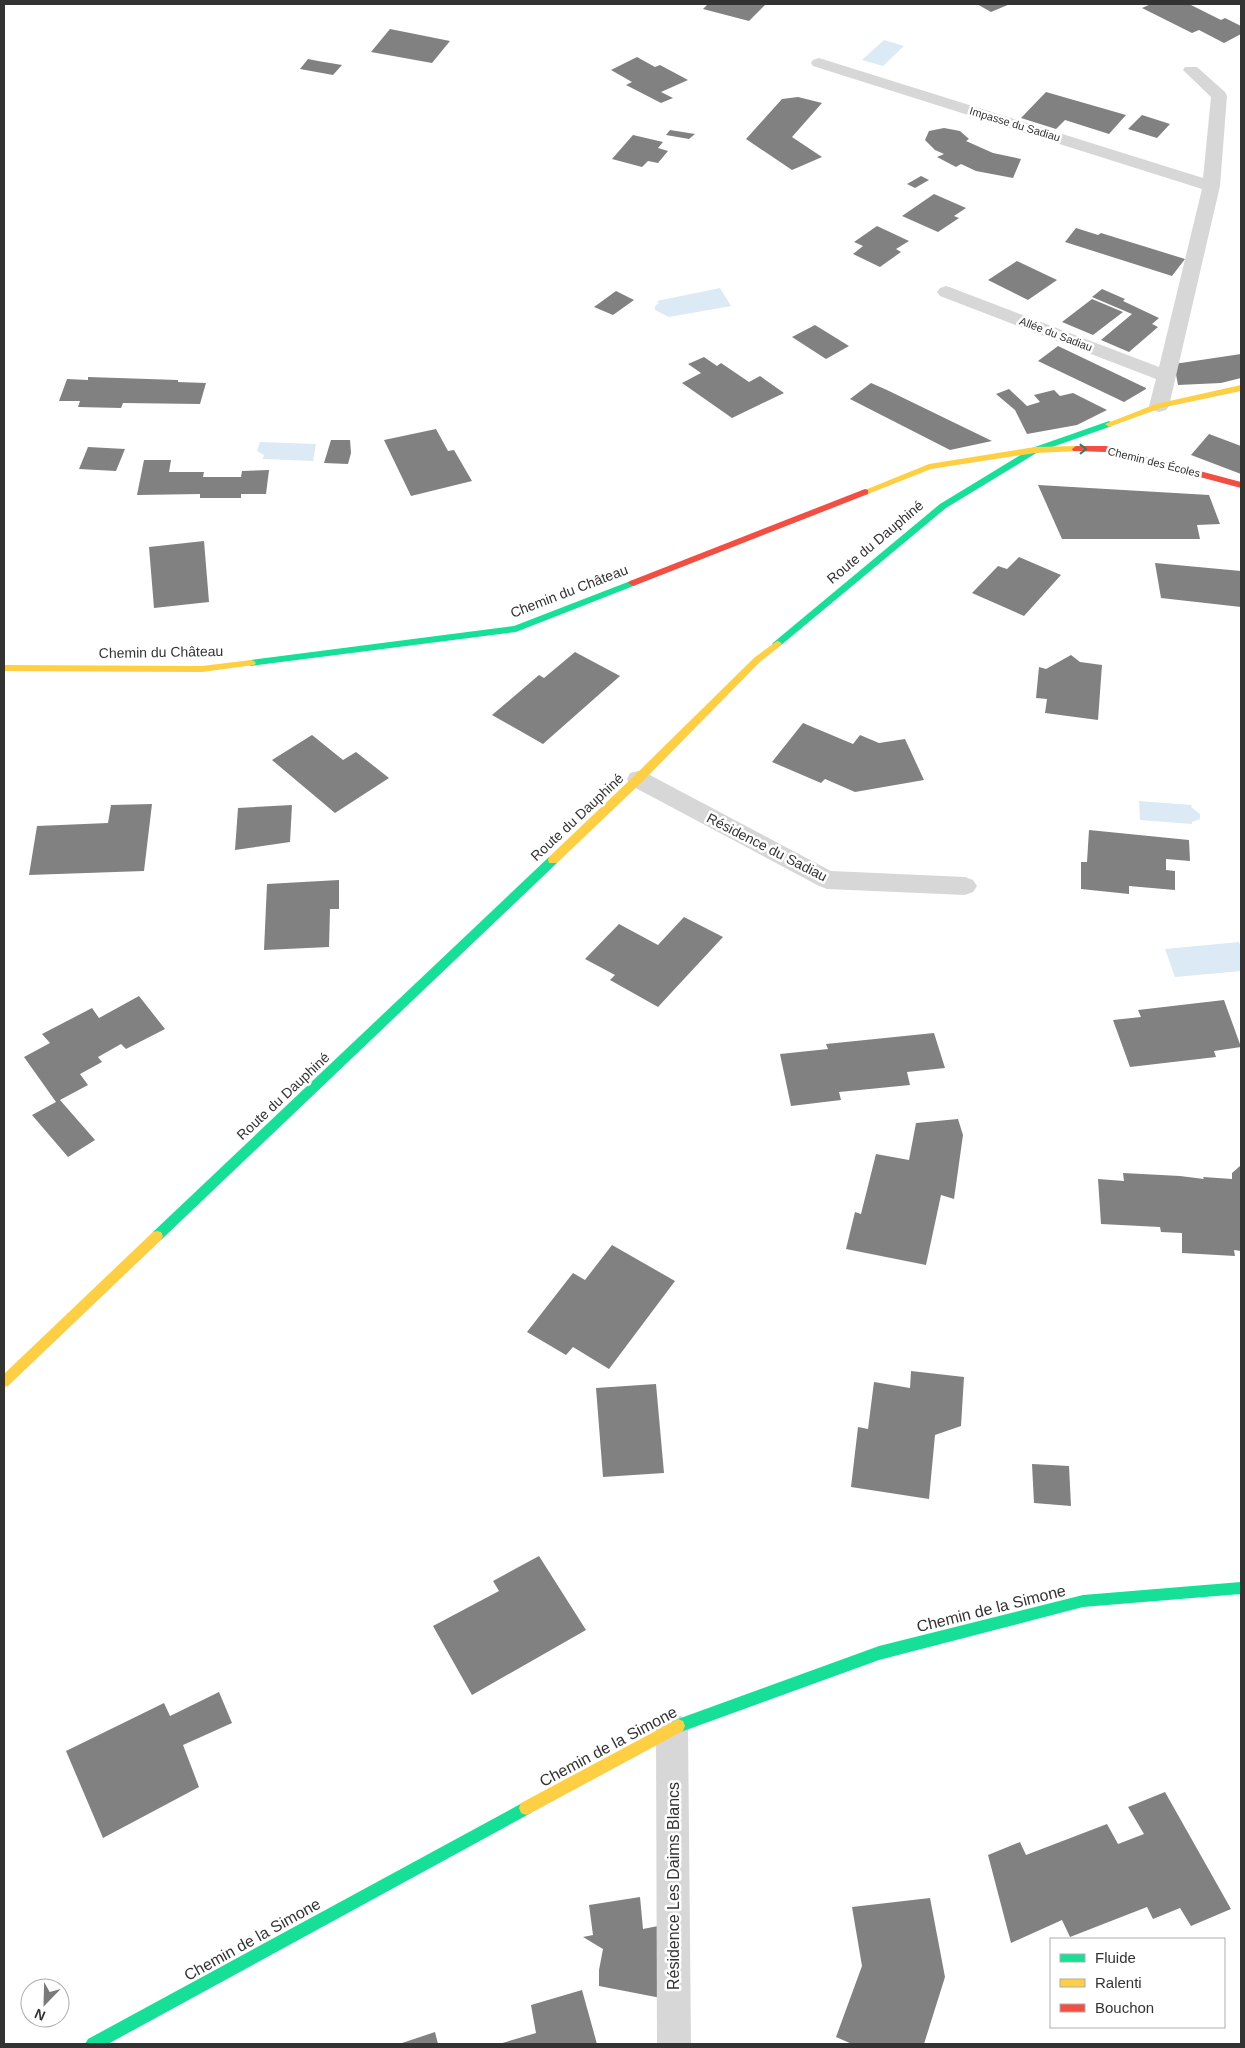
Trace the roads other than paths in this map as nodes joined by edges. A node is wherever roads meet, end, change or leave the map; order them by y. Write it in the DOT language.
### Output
graph roads {
  1 [pos="819,63"];
  2 [pos="1191,70"];
  3 [pos="1211,186"];
  4 [pos="946,292"];
  5 [pos="1166,376"];
  6 [pos="1241,388"];
  7 [pos="1159,406"];
  8 [pos="1035,450"];
  9 [pos="1241,485"];
  10 [pos="4,668"];
  11 [pos="638,779"];
  12 [pos="965,886"];
  13 [pos="4,1382"];
  14 [pos="1241,1588"];
  15 [pos="672,1728"];
  16 [pos="93,2044"];
  17 [pos="674,2044"];
  1 -- 3 [label="lane, Impasse du Sadiau"];
  2 -- 3 [label="lane"];
  3 -- 5 [label="lane"];
  4 -- 5 [label="lane, Allée du Sadiau"];
  5 -- 7 [label="lane"];
  6 -- 7 [label="street, Route du Dauphiné"];
  7 -- 8 [label="street, Route du Dauphiné"];
  8 -- 9 [label="street, Chemin des Écoles, one-way"];
  8 -- 10 [label="street, Chemin du Château"];
  8 -- 11 [label="street, Route du Dauphiné"];
  11 -- 12 [label="lane, Résidence du Sadiau"];
  11 -- 13 [label="street, Route du Dauphiné"];
  14 -- 15 [label="street, Chemin de la Simone"];
  15 -- 16 [label="street, Chemin de la Simone"];
  15 -- 17 [label="lane, Résidence Les Daims Blancs"];
}
